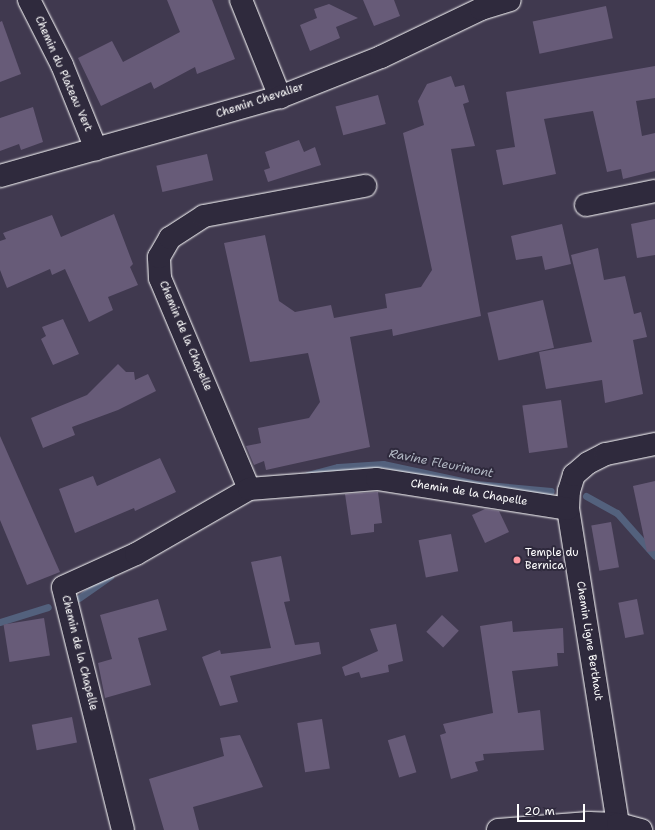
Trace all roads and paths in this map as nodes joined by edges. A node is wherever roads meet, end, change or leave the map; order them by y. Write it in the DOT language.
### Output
graph roads {
  1 [pos="30,0"];
  2 [pos="241,0"];
  3 [pos="510,0"];
  4 [pos="280,97"];
  5 [pos="96,149"];
  6 [pos="0,176"];
  7 [pos="365,186"];
  8 [pos="655,191"];
  9 [pos="586,205"];
  10 [pos="655,444"];
  11 [pos="249,489"];
  12 [pos="568,509"];
  13 [pos="618,824"];
  14 [pos="123,830"];
  15 [pos="498,830"];
  16 [pos="641,830"];
  1 -- 5 [label="street, Chemin du Plateau Vert"];
  2 -- 4 [label="street"];
  3 -- 4 [label="street, Chemin Chevalier"];
  4 -- 5 [label="street, Chemin Chevalier"];
  5 -- 6 [label="street, Chemin Chevalier"];
  7 -- 11 [label="street, Chemin de la Chapelle"];
  8 -- 9 [label="street"];
  10 -- 12 [label="street, Chemin Ligne Berthaut"];
  11 -- 12 [label="street, Chemin de la Chapelle"];
  11 -- 14 [label="street, Chemin de la Chapelle"];
  12 -- 13 [label="street, Chemin Ligne Berthaut"];
  13 -- 15 [label="street"];
  13 -- 16 [label="street"];
}
